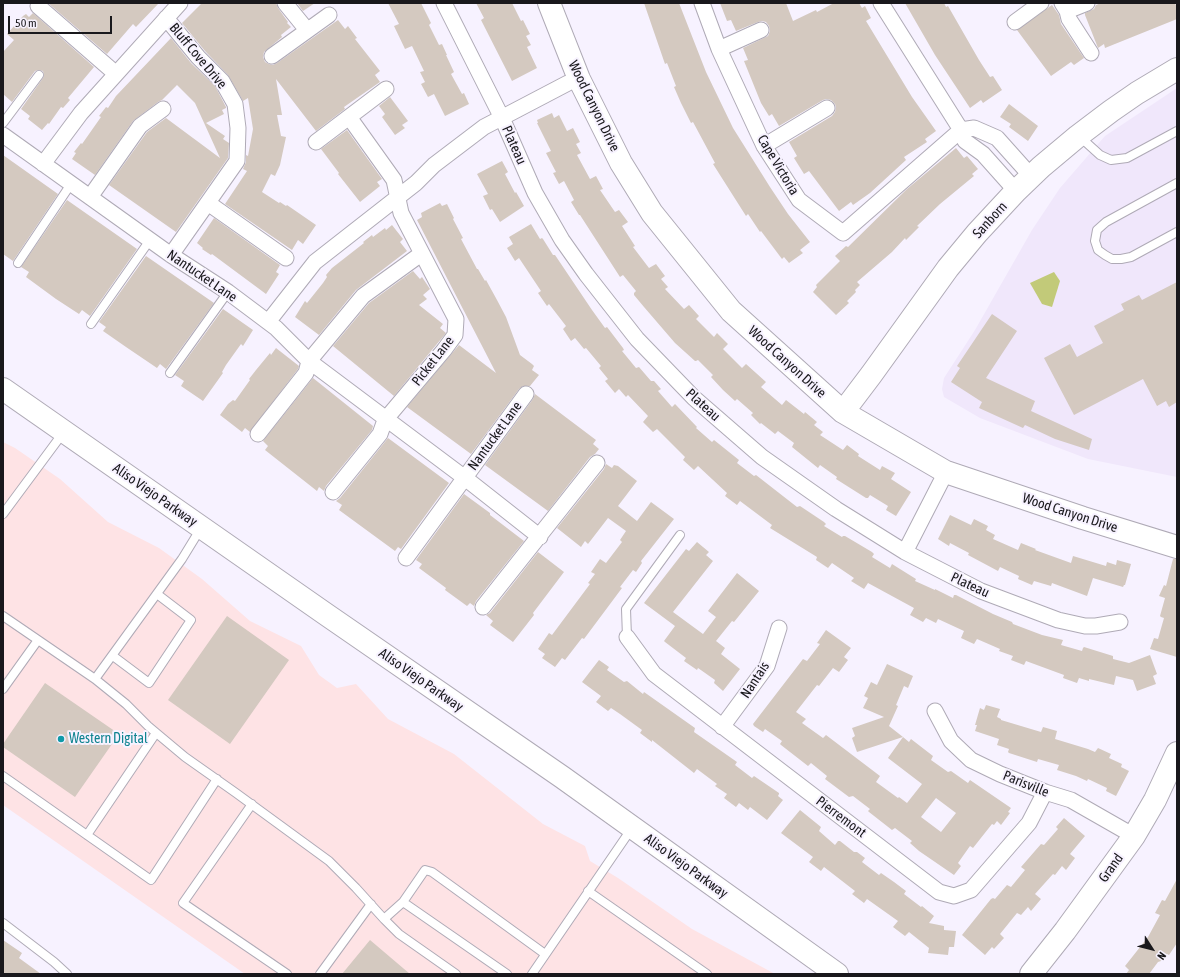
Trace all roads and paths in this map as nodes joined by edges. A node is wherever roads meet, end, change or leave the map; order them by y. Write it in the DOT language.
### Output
graph roads {
  1 [pos="285,3"];
  2 [pos="444,3"];
  3 [pos="549,3"];
  4 [pos="702,3"];
  5 [pos="881,3"];
  6 [pos="1041,3"];
  7 [pos="1087,3"];
  8 [pos="38,6"];
  9 [pos="1064,7"];
  10 [pos="172,8"];
  11 [pos="329,15"];
  12 [pos="1015,22"];
  13 [pos="307,30"];
  14 [pos="761,30"];
  15 [pos="719,49"];
  16 [pos="1091,53"];
  17 [pos="272,56"];
  18 [pos="1177,69"];
  19 [pos="115,73"];
  20 [pos="39,75"];
  21 [pos="578,79"];
  22 [pos="386,88"];
  23 [pos="827,108"];
  24 [pos="163,109"];
  25 [pos="350,117"];
  26 [pos="502,118"];
  27 [pos="3,123"];
  28 [pos="961,130"];
  29 [pos="1177,131"];
  30 [pos="3,136"];
  31 [pos="1078,136"];
  32 [pos="316,142"];
  33 [pos="764,146"];
  34 [pos="43,164"];
  35 [pos="1031,176"];
  36 [pos="1177,183"];
  37 [pos="71,184"];
  38 [pos="1016,191"];
  39 [pos="90,197"];
  40 [pos="398,197"];
  41 [pos="208,203"];
  42 [pos="1177,232"];
  43 [pos="150,240"];
  44 [pos="421,254"];
  45 [pos="171,255"];
  46 [pos="286,258"];
  47 [pos="18,263"];
  48 [pos="228,292"];
  49 [pos="268,322"];
  50 [pos="91,324"];
  51 [pos="309,361"];
  52 [pos="170,373"];
  53 [pos="3,389"];
  54 [pos="526,394"];
  55 [pos="843,412"];
  56 [pos="385,420"];
  57 [pos="64,432"];
  58 [pos="258,434"];
  59 [pos="597,463"];
  60 [pos="946,472"];
  61 [pos="465,478"];
  62 [pos="333,492"];
  63 [pos="3,514"];
  64 [pos="201,528"];
  65 [pos="680,535"];
  66 [pos="540,537"];
  67 [pos="1177,547"];
  68 [pos="905,552"];
  69 [pos="406,558"];
  70 [pos="157,594"];
  71 [pos="483,607"];
  72 [pos="3,616"];
  73 [pos="1120,622"];
  74 [pos="779,628"];
  75 [pos="627,637"];
  76 [pos="38,640"];
  77 [pos="113,656"];
  78 [pos="95,679"];
  79 [pos="3,689"];
  80 [pos="935,711"];
  81 [pos="722,727"];
  82 [pos="156,733"];
  83 [pos="1177,753"];
  84 [pos="3,776"];
  85 [pos="217,779"];
  86 [pos="1045,792"];
  87 [pos="252,804"];
  88 [pos="633,827"];
  89 [pos="87,836"];
  90 [pos="1134,836"];
  91 [pos="588,891"];
  92 [pos="403,902"];
  93 [pos="371,904"];
  94 [pos="384,919"];
  95 [pos="3,923"];
  96 [pos="546,954"];
  97 [pos="67,974"];
  98 [pos="287,974"];
  99 [pos="320,974"];
  100 [pos="456,974"];
  101 [pos="507,974"];
  102 [pos="532,974"];
  103 [pos="707,974"];
  104 [pos="837,974"];
  105 [pos="1030,974"];
  1 -- 13 [label="street"];
  2 -- 26 [label="street, Plateau"];
  3 -- 21 [label="street, Wood Canyon Drive"];
  4 -- 15 [label="street, Cape Victoria"];
  5 -- 28 [label="street"];
  6 -- 12 [label="street"];
  7 -- 9 [label="street"];
  8 -- 19 [label="street"];
  9 -- 16 [label="street"];
  10 -- 19 [label="street, Bluff Cove Drive"];
  10 -- 41 [label="street, Bluff Cove Drive"];
  11 -- 13 [label="street"];
  13 -- 17 [label="street"];
  14 -- 15 [label="street"];
  15 -- 33 [label="street, Cape Victoria"];
  18 -- 31 [label="street, Sanborn"];
  19 -- 34 [label="street, Bluff Cove Drive"];
  20 -- 27 [label="lane"];
  21 -- 26 [label="street"];
  21 -- 55 [label="street, Wood Canyon Drive"];
  22 -- 25 [label="street"];
  23 -- 33 [label="street"];
  24 -- 39 [label="street"];
  25 -- 32 [label="street"];
  25 -- 40 [label="street, Picket Lane"];
  26 -- 40 [label="street"];
  26 -- 68 [label="street, Plateau"];
  28 -- 33 [label="street, Cape Victoria"];
  28 -- 35 [label="street"];
  28 -- 38 [label="street"];
  29 -- 31 [label="lane"];
  30 -- 34 [label="street, Nantucket Lane"];
  31 -- 35 [label="street, Sanborn"];
  34 -- 37 [label="street, Nantucket Lane"];
  35 -- 38 [label="street, Sanborn"];
  36 -- 42 [label="lane"];
  37 -- 39 [label="street, Nantucket Lane"];
  37 -- 47 [label="lane"];
  38 -- 55 [label="street, Sanborn"];
  39 -- 43 [label="street, Nantucket Lane"];
  40 -- 44 [label="street, Picket Lane"];
  40 -- 49 [label="street"];
  41 -- 45 [label="street, Bluff Cove Drive"];
  41 -- 46 [label="street"];
  43 -- 45 [label="street, Nantucket Lane"];
  43 -- 50 [label="lane"];
  44 -- 51 [label="street"];
  44 -- 56 [label="street, Picket Lane"];
  45 -- 48 [label="street, Nantucket Lane"];
  48 -- 49 [label="street, Nantucket Lane"];
  48 -- 52 [label="lane"];
  49 -- 51 [label="street, Nantucket Lane"];
  51 -- 56 [label="street, Nantucket Lane"];
  51 -- 58 [label="street"];
  53 -- 57 [label="street, Aliso Viejo Parkway"];
  54 -- 61 [label="street, Nantucket Lane"];
  55 -- 60 [label="street, Wood Canyon Drive"];
  56 -- 61 [label="street, Nantucket Lane"];
  56 -- 62 [label="street"];
  57 -- 63 [label="lane"];
  57 -- 64 [label="street, Aliso Viejo Parkway"];
  59 -- 66 [label="street"];
  60 -- 67 [label="street, Wood Canyon Drive"];
  60 -- 68 [label="street"];
  61 -- 66 [label="street, Nantucket Lane"];
  61 -- 69 [label="street, Nantucket Lane"];
  64 -- 70 [label="lane"];
  64 -- 88 [label="street, Aliso Viejo Parkway"];
  65 -- 75 [label="lane"];
  66 -- 71 [label="street"];
  68 -- 73 [label="street, Plateau"];
  70 -- 77 [label="lane"];
  70 -- 77 [label="lane"];
  72 -- 76 [label="lane"];
  74 -- 81 [label="street, Nantais"];
  75 -- 81 [label="street, Pierremont"];
  76 -- 78 [label="lane"];
  76 -- 79 [label="lane"];
  77 -- 78 [label="lane"];
  78 -- 82 [label="lane"];
  80 -- 86 [label="street, Parisville"];
  81 -- 86 [label="street, Pierremont"];
  82 -- 85 [label="lane"];
  82 -- 89 [label="lane"];
  83 -- 90 [label="street, Grand"];
  84 -- 89 [label="lane"];
  85 -- 87 [label="lane"];
  85 -- 89 [label="lane"];
  86 -- 90 [label="street, Parisville"];
  87 -- 93 [label="lane"];
  87 -- 98 [label="lane"];
  88 -- 91 [label="lane"];
  88 -- 104 [label="street, Aliso Viejo Parkway"];
  90 -- 105 [label="street, Grand"];
  91 -- 96 [label="lane"];
  91 -- 103 [label="lane"];
  92 -- 94 [label="lane"];
  92 -- 96 [label="lane"];
  92 -- 101 [label="lane"];
  93 -- 94 [label="lane"];
  93 -- 99 [label="lane"];
  94 -- 100 [label="lane"];
  95 -- 97 [label="lane"];
  96 -- 102 [label="lane"];
}
